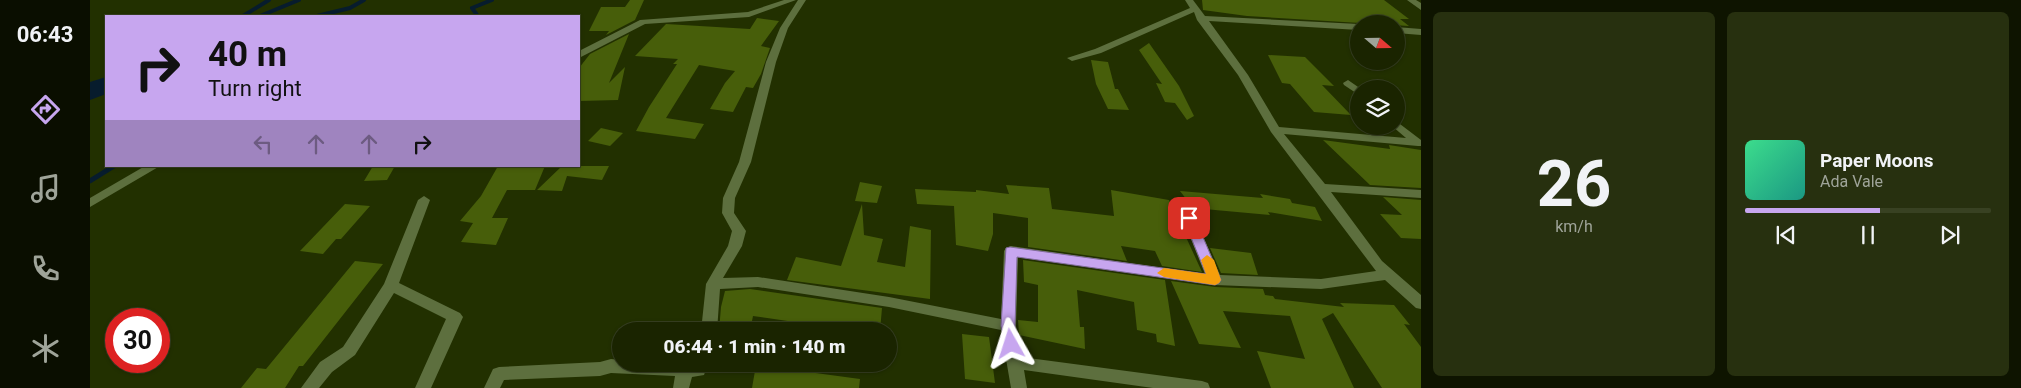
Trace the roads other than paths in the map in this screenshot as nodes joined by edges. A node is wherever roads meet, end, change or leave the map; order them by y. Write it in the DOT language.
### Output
graph roads {
  1 [pos="792,0"];
  2 [pos="802,0"];
  3 [pos="1411,0"];
  4 [pos="1421,7"];
  5 [pos="1194,9"];
  6 [pos="1350,26"];
  7 [pos="1405,31"];
  8 [pos="1421,32"];
  9 [pos="580,54"];
  10 [pos="1072,58"];
  11 [pos="1275,130"];
  12 [pos="1405,131"];
  13 [pos="1420,143"];
  14 [pos="152,167"];
  15 [pos="1321,188"];
  16 [pos="1421,194"];
  17 [pos="424,200"];
  18 [pos="1182,202"];
  19 [pos="90,203"];
  20 [pos="1389,274"];
  21 [pos="1215,280"];
  22 [pos="713,284"];
  23 [pos="392,285"];
  24 [pos="1421,304"];
  25 [pos="710,322"];
  26 [pos="1008,326"];
  27 [pos="1014,362"];
  28 [pos="612,366"];
  29 [pos="690,372"];
  30 [pos="309,388"];
  31 [pos="423,388"];
  32 [pos="492,388"];
  33 [pos="681,388"];
  34 [pos="1019,388"];
  35 [pos="1202,388"];
  1 -- 9 [label="street"];
  2 -- 22 [label="street"];
  3 -- 4 [label="street"];
  5 -- 6 [label="street"];
  5 -- 10 [label="street"];
  5 -- 11 [label="street"];
  7 -- 8 [label="street"];
  11 -- 13 [label="street"];
  11 -- 15 [label="street"];
  12 -- 13 [label="street"];
  14 -- 19 [label="street"];
  15 -- 16 [label="street"];
  15 -- 20 [label="street"];
  17 -- 23 [label="street"];
  18 -- 21 [label="street"];
  20 -- 21 [label="street"];
  20 -- 24 [label="street"];
  21 -- 26 [label="street"];
  22 -- 25 [label="street"];
  22 -- 26 [label="street"];
  23 -- 30 [label="street"];
  23 -- 31 [label="street"];
  26 -- 27 [label="street"];
  27 -- 34 [label="street"];
  27 -- 35 [label="street"];
  28 -- 32 [label="street"];
  29 -- 33 [label="street"];
}
